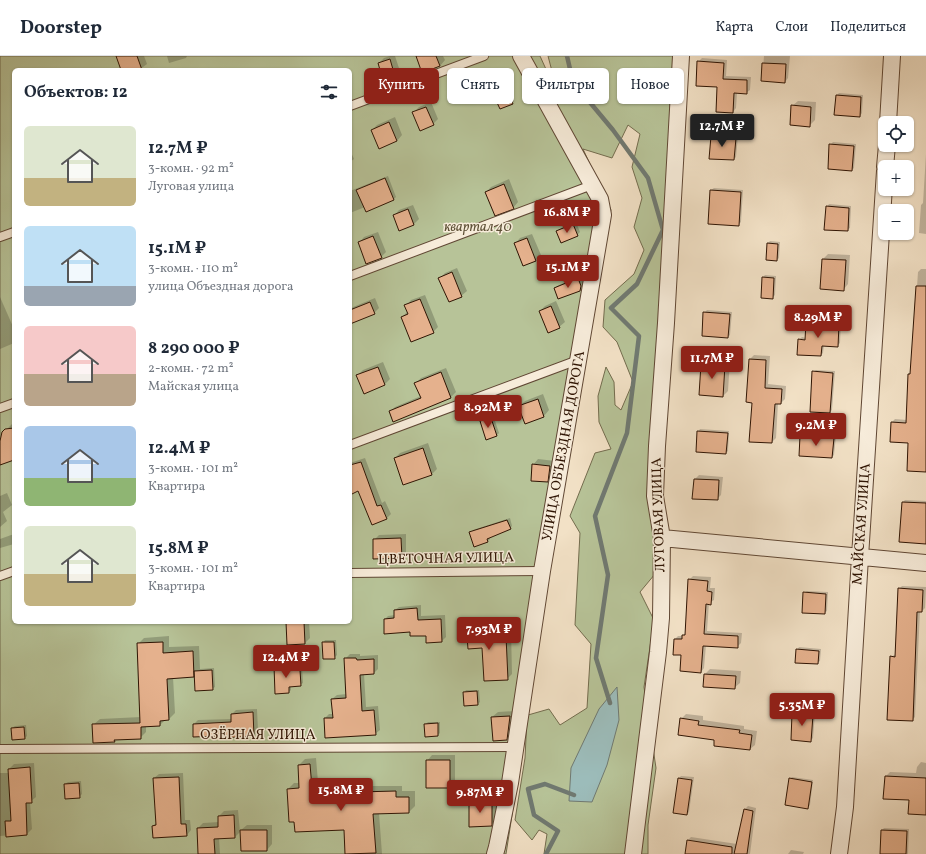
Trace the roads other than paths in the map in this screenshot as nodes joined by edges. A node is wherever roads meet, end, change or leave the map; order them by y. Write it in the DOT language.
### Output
graph roads {
  1 [pos="484,56"];
  2 [pos="521,56"];
  3 [pos="681,56"];
  4 [pos="892,56"];
  5 [pos="352,105"];
  6 [pos="888,116"];
  7 [pos="592,184"];
  8 [pos="883,196"];
  9 [pos="12,233"];
  10 [pos="0,237"];
  11 [pos="352,275"];
  12 [pos="579,359"];
  13 [pos="12,404"];
  14 [pos="0,408"];
  15 [pos="352,444"];
  16 [pos="662,538"];
  17 [pos="860,557"];
  18 [pos="926,563"];
  19 [pos="542,571"];
  20 [pos="12,572"];
  21 [pos="352,573"];
  22 [pos="0,576"];
  23 [pos="12,576"];
  24 [pos="516,747"];
  25 [pos="0,749"];
  26 [pos="495,854"];
  27 [pos="633,854"];
  28 [pos="839,854"];
  1 -- 5 [label="lane"];
  2 -- 7 [label="street, УЛИЦА ОБЪЕЗДНАЯ ДОРОГА"];
  3 -- 16 [label="street, ЛУГОВАЯ УЛИЦА"];
  4 -- 6 [label="street"];
  7 -- 11 [label="lane"];
  7 -- 12 [label="street, УЛИЦА ОБЪЕЗДНАЯ ДОРОГА"];
  8 -- 17 [label="street, МАЙСКАЯ УЛИЦА"];
  9 -- 10 [label="lane"];
  12 -- 15 [label="lane"];
  12 -- 19 [label="street, УЛИЦА ОБЪЕЗДНАЯ ДОРОГА"];
  13 -- 14 [label="lane"];
  16 -- 17 [label="street"];
  16 -- 27 [label="street, ЛУГОВАЯ УЛИЦА"];
  17 -- 18 [label="street"];
  17 -- 28 [label="street, МАЙСКАЯ УЛИЦА"];
  19 -- 21 [label="lane, ЦВЕТОЧНАЯ УЛИЦА"];
  19 -- 24 [label="street, УЛИЦА ОБЪЕЗДНАЯ ДОРОГА"];
  20 -- 22 [label="lane"];
  22 -- 23 [label="lane"];
  24 -- 25 [label="lane, ОЗЁРНАЯ УЛИЦА"];
  24 -- 26 [label="street, УЛИЦА ОБЪЕЗДНАЯ ДОРОГА"];
}
